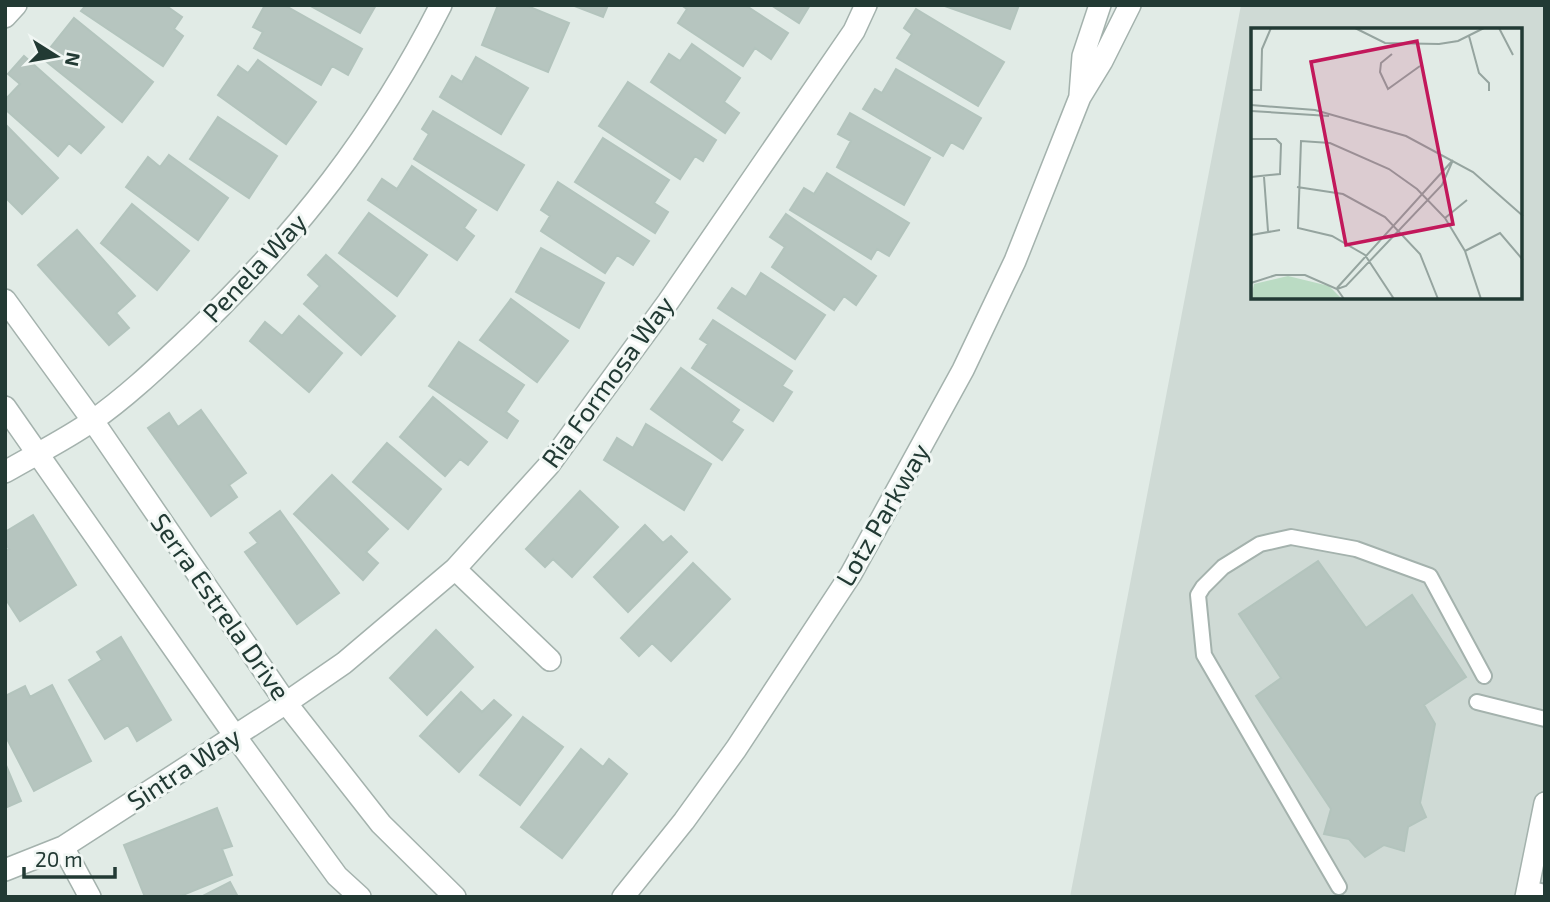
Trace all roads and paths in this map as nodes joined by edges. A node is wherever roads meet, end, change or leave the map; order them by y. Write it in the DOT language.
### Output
graph roads {
  1 [pos="16,5"];
  2 [pos="441,5"];
  3 [pos="866,5"];
  4 [pos="1100,5"];
  5 [pos="1130,5"];
  6 [pos="5,17"];
  7 [pos="1080,97"];
  8 [pos="5,300"];
  9 [pos="5,407"];
  10 [pos="93,421"];
  11 [pos="38,453"];
  12 [pos="5,472"];
  13 [pos="455,569"];
  14 [pos="550,660"];
  15 [pos="1484,676"];
  16 [pos="1477,702"];
  17 [pos="286,703"];
  18 [pos="1545,719"];
  19 [pos="235,736"];
  20 [pos="1544,806"];
  21 [pos="63,846"];
  22 [pos="5,870"];
  23 [pos="1339,887"];
  24 [pos="1533,892"];
  25 [pos="90,897"];
  26 [pos="360,897"];
  27 [pos="455,897"];
  28 [pos="623,897"];
  1 -- 6 [label="street"];
  2 -- 10 [label="street, Penela Way"];
  3 -- 13 [label="street, Ria Formosa Way"];
  4 -- 7 [label="street, Lotz Parkway"];
  5 -- 7 [label="street, Lotz Parkway"];
  7 -- 28 [label="street, Lotz Parkway"];
  8 -- 10 [label="street, Serra Estrela Drive"];
  9 -- 11 [label="street"];
  10 -- 11 [label="street, Penela Way"];
  10 -- 17 [label="street, Serra Estrela Drive"];
  11 -- 12 [label="street, Penela Way"];
  11 -- 19 [label="street"];
  13 -- 14 [label="street"];
  13 -- 17 [label="street, Ria Formosa Way"];
  15 -- 23 [label="lane"];
  16 -- 18 [label="lane"];
  17 -- 19 [label="street, Sintra Way"];
  17 -- 27 [label="street, Serra Estrela Drive"];
  19 -- 21 [label="street, Sintra Way"];
  19 -- 26 [label="street"];
  20 -- 24 [label="street"];
  21 -- 22 [label="street, Sintra Way"];
  21 -- 25 [label="street"];
}
